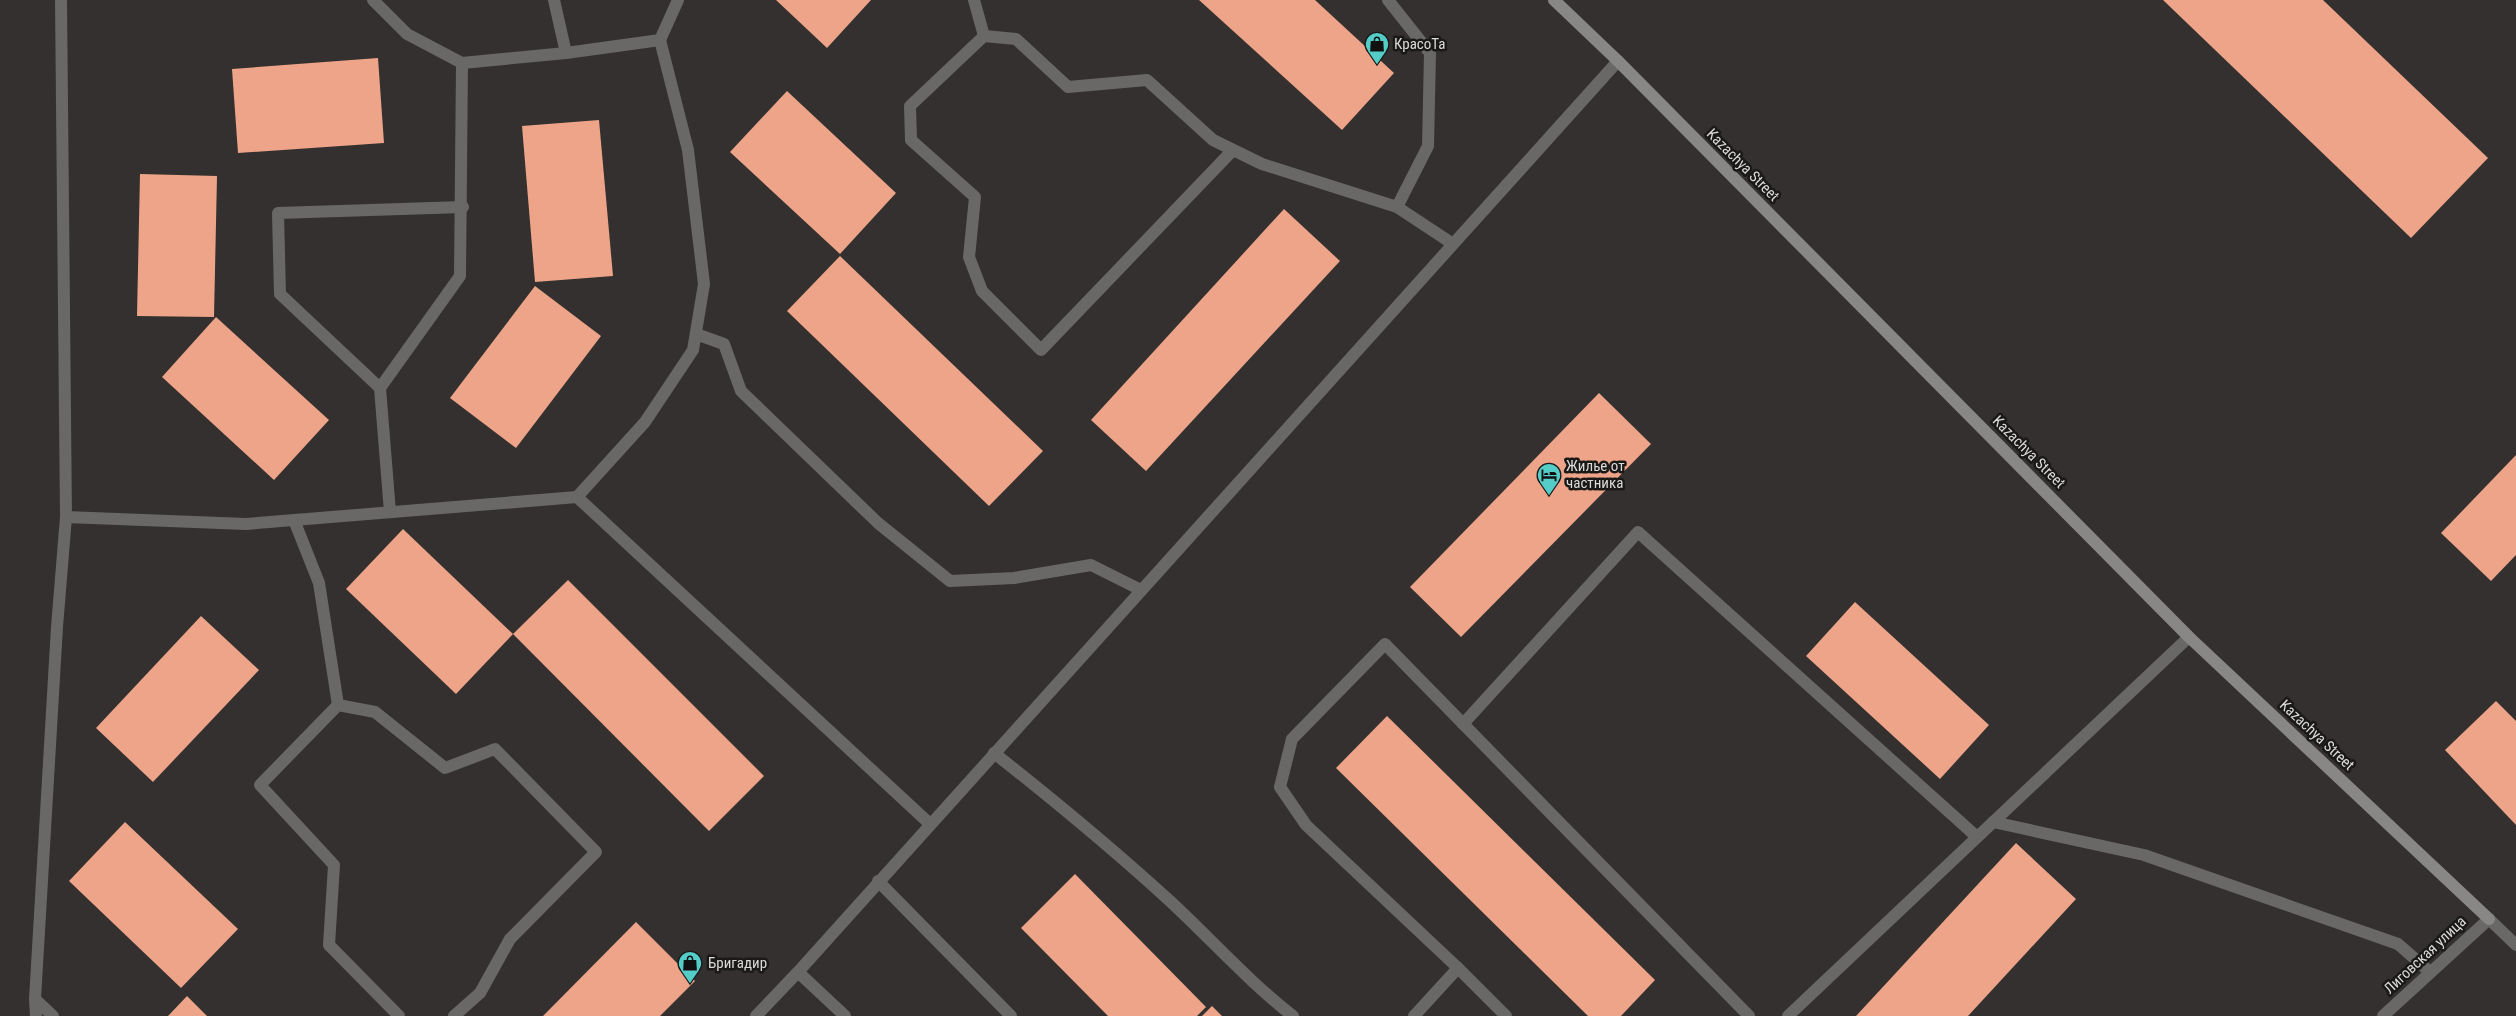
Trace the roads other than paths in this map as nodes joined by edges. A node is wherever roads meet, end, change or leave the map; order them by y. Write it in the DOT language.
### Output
graph roads {
  1 [pos="61,0"];
  2 [pos="373,0"];
  3 [pos="554,0"];
  4 [pos="678,0"];
  5 [pos="974,0"];
  6 [pos="1388,0"];
  7 [pos="1554,0"];
  8 [pos="984,36"];
  9 [pos="660,40"];
  10 [pos="566,53"];
  11 [pos="1618,61"];
  12 [pos="462,63"];
  13 [pos="1233,150"];
  14 [pos="463,207"];
  15 [pos="1397,207"];
  16 [pos="1453,244"];
  17 [pos="696,334"];
  18 [pos="380,388"];
  19 [pos="578,497"];
  20 [pos="390,512"];
  21 [pos="66,517"];
  22 [pos="294,520"];
  23 [pos="1141,590"];
  24 [pos="2189,637"];
  25 [pos="338,705"];
  26 [pos="1463,724"];
  27 [pos="994,752"];
  28 [pos="1993,822"];
  29 [pos="930,824"];
  30 [pos="1977,837"];
  31 [pos="878,881"];
  32 [pos="2489,919"];
  33 [pos="2516,945"];
  34 [pos="1458,968"];
  35 [pos="798,972"];
  36 [pos="2430,972"];
  37 [pos="35,1000"];
  38 [pos="36,1016"];
  39 [pos="53,1016"];
  40 [pos="399,1016"];
  41 [pos="454,1016"];
  42 [pos="756,1016"];
  43 [pos="844,1016"];
  44 [pos="1011,1016"];
  45 [pos="1293,1016"];
  46 [pos="1414,1016"];
  47 [pos="1506,1016"];
  48 [pos="1749,1016"];
  49 [pos="1788,1016"];
  50 [pos="2383,1016"];
  1 -- 21 [label="street"];
  2 -- 12 [label="street"];
  3 -- 10 [label="street"];
  4 -- 9 [label="street"];
  5 -- 8 [label="street"];
  6 -- 15 [label="street"];
  7 -- 11 [label="street, Kazachya Street"];
  8 -- 13 [label="street"];
  8 -- 13 [label="street"];
  9 -- 10 [label="street"];
  9 -- 17 [label="street"];
  10 -- 12 [label="street"];
  11 -- 16 [label="street"];
  11 -- 24 [label="street, Kazachya Street"];
  12 -- 14 [label="street"];
  13 -- 15 [label="street"];
  14 -- 18 [label="street"];
  14 -- 18 [label="street"];
  15 -- 16 [label="street"];
  16 -- 23 [label="street"];
  17 -- 19 [label="street"];
  17 -- 23 [label="street"];
  18 -- 20 [label="street"];
  19 -- 20 [label="street"];
  19 -- 29 [label="street"];
  20 -- 22 [label="street"];
  21 -- 22 [label="street"];
  21 -- 37 [label="street"];
  22 -- 25 [label="street"];
  23 -- 27 [label="street"];
  24 -- 28 [label="street"];
  24 -- 32 [label="street, Kazachya Street"];
  25 -- 40 [label="street"];
  25 -- 41 [label="street"];
  26 -- 30 [label="street"];
  26 -- 34 [label="street"];
  26 -- 48 [label="street"];
  27 -- 29 [label="street"];
  27 -- 45 [label="street"];
  28 -- 30 [label="street"];
  28 -- 36 [label="street"];
  29 -- 31 [label="street"];
  30 -- 49 [label="street"];
  31 -- 35 [label="street"];
  31 -- 44 [label="street"];
  32 -- 33 [label="street"];
  32 -- 36 [label="street, Лиговская улица"];
  34 -- 46 [label="street"];
  34 -- 47 [label="street"];
  35 -- 42 [label="street"];
  35 -- 43 [label="street"];
  36 -- 50 [label="street, Лиговская улица"];
  37 -- 38 [label="street"];
  37 -- 39 [label="street"];
}
